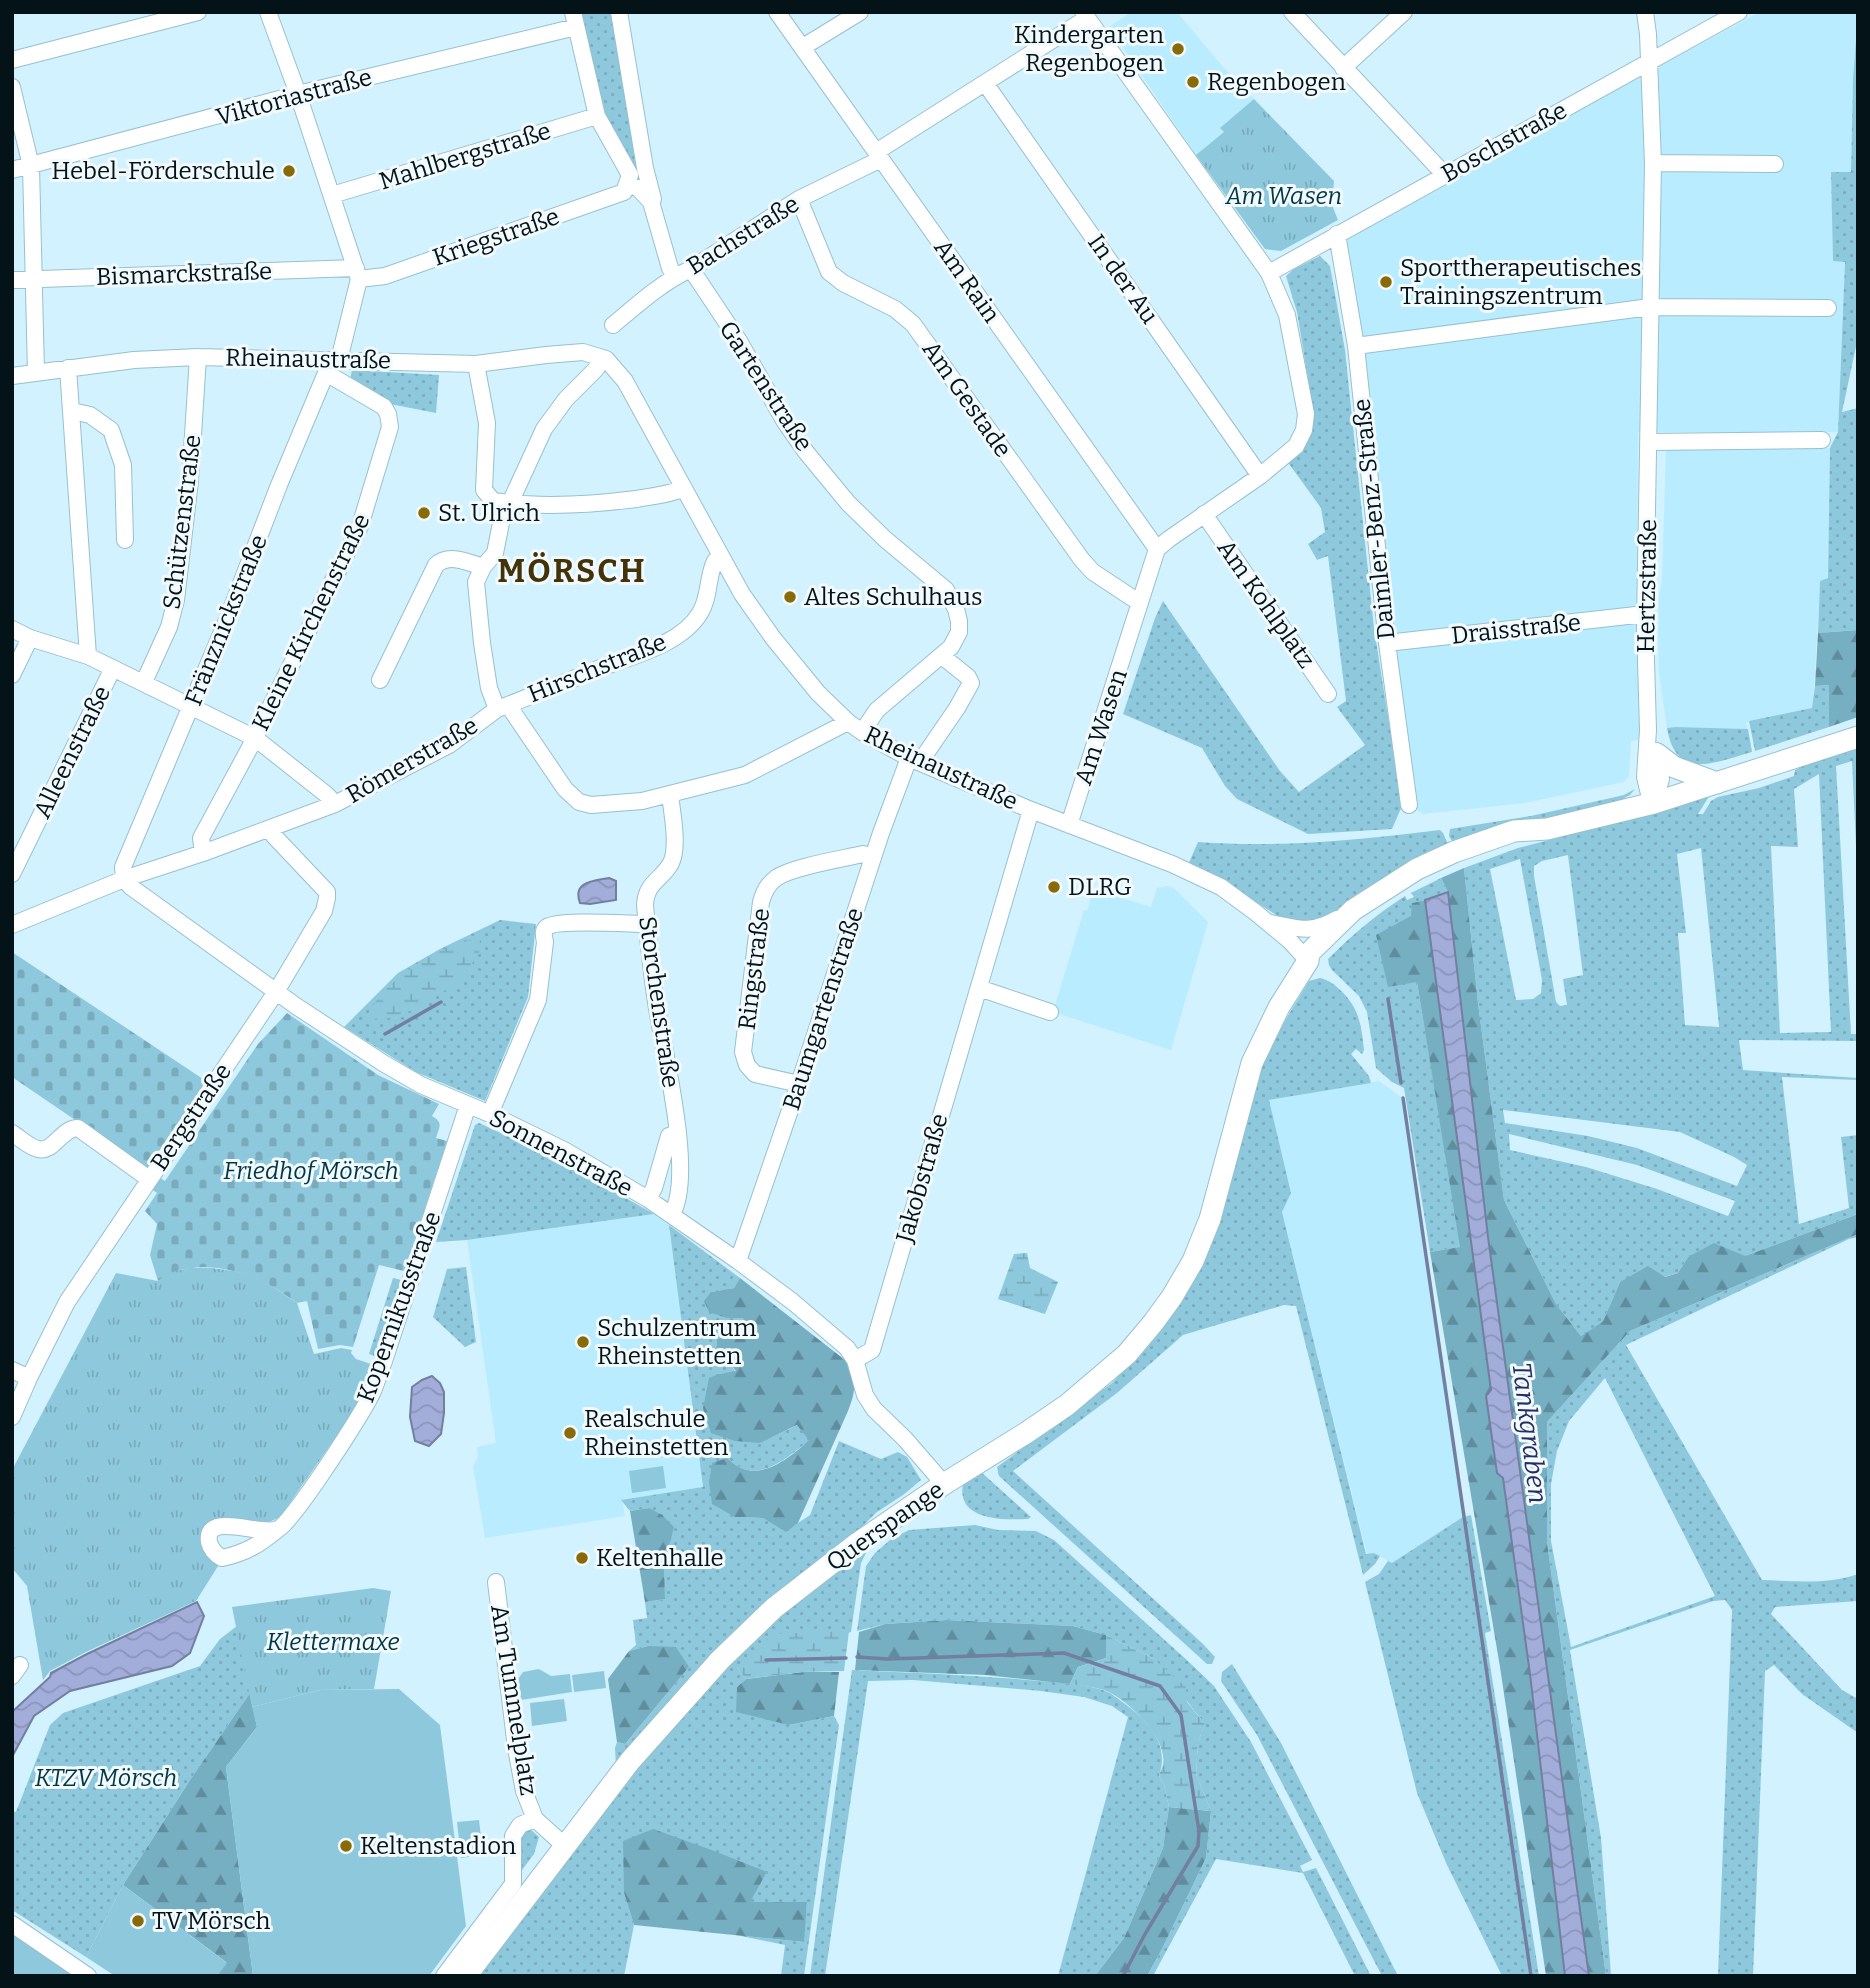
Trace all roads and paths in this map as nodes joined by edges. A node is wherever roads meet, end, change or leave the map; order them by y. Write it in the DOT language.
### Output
graph roads {
  1 [pos="198,12"];
  2 [pos="268,12"];
  3 [pos="619,12"];
  4 [pos="778,12"];
  5 [pos="859,12"];
  6 [pos="1292,12"];
  7 [pos="1404,12"];
  8 [pos="1645,12"];
  9 [pos="1739,12"];
  10 [pos="1085,15"];
  11 [pos="575,20"];
  12 [pos="803,47"];
  13 [pos="12,60"];
  14 [pos="1649,61"];
  15 [pos="1343,68"];
  16 [pos="985,83"];
  17 [pos="12,87"];
  18 [pos="298,94"];
  19 [pos="597,116"];
  20 [pos="879,156"];
  21 [pos="1653,163"];
  22 [pos="1775,164"];
  23 [pos="31,166"];
  24 [pos="12,170"];
  25 [pos="1445,175"];
  26 [pos="627,184"];
  27 [pos="332,195"];
  28 [pos="799,199"];
  29 [pos="651,202"];
  30 [pos="1337,234"];
  31 [pos="691,269"];
  32 [pos="1269,273"];
  33 [pos="358,274"];
  34 [pos="675,277"];
  35 [pos="12,280"];
  36 [pos="34,280"];
  37 [pos="1650,307"];
  38 [pos="1828,308"];
  39 [pos="613,325"];
  40 [pos="1356,346"];
  41 [pos="198,357"];
  42 [pos="603,358"];
  43 [pos="331,364"];
  44 [pos="476,364"];
  45 [pos="68,368"];
  46 [pos="36,373"];
  47 [pos="12,376"];
  48 [pos="72,411"];
  49 [pos="1822,440"];
  50 [pos="1649,442"];
  51 [pos="1260,476"];
  52 [pos="684,488"];
  53 [pos="508,503"];
  54 [pos="1204,514"];
  55 [pos="125,540"];
  56 [pos="1157,548"];
  57 [pos="721,558"];
  58 [pos="482,567"];
  59 [pos="1140,603"];
  60 [pos="1646,614"];
  61 [pos="12,629"];
  62 [pos="30,638"];
  63 [pos="1387,643"];
  64 [pos="88,656"];
  65 [pos="942,656"];
  66 [pos="113,668"];
  67 [pos="12,675"];
  68 [pos="380,680"];
  69 [pos="144,682"];
  70 [pos="1328,694"];
  71 [pos="190,707"];
  72 [pos="503,707"];
  73 [pos="848,722"];
  74 [pos="1648,730"];
  75 [pos="862,732"];
  76 [pos="1858,737"];
  77 [pos="255,738"];
  78 [pos="1657,754"];
  79 [pos="914,760"];
  80 [pos="1717,783"];
  81 [pos="670,795"];
  82 [pos="1654,803"];
  83 [pos="335,804"];
  84 [pos="1409,805"];
  85 [pos="1031,810"];
  86 [pos="1069,825"];
  87 [pos="270,829"];
  88 [pos="1547,829"];
  89 [pos="203,853"];
  90 [pos="873,856"];
  91 [pos="12,874"];
  92 [pos="124,879"];
  93 [pos="1352,912"];
  94 [pos="1267,922"];
  95 [pos="647,924"];
  96 [pos="12,925"];
  97 [pos="1308,961"];
  98 [pos="979,988"];
  99 [pos="276,992"];
  100 [pos="1050,1012"];
  101 [pos="799,1084"];
  102 [pos="468,1104"];
  103 [pos="490,1114"];
  104 [pos="12,1133"];
  105 [pos="677,1133"];
  106 [pos="149,1180"];
  107 [pos="648,1199"];
  108 [pos="672,1214"];
  109 [pos="738,1261"];
  110 [pos="856,1360"];
  111 [pos="12,1370"];
  112 [pos="29,1378"];
  113 [pos="12,1417"];
  114 [pos="944,1484"];
  115 [pos="278,1529"];
  116 [pos="496,1582"];
  117 [pos="535,1819"];
  118 [pos="564,1845"];
  119 [pos="12,1924"];
  120 [pos="88,1976"];
  121 [pos="444,1976"];
  122 [pos="466,1976"];
  1 -- 13 [label="street"];
  2 -- 18 [label="street"];
  3 -- 29 [label="street"];
  4 -- 12 [label="street, Am Rain"];
  5 -- 12 [label="street"];
  6 -- 15 [label="street"];
  7 -- 15 [label="street"];
  8 -- 14 [label="street, Hertzstraße"];
  9 -- 14 [label="street, Boschstraße"];
  10 -- 16 [label="street, Bachstraße"];
  10 -- 32 [label="street"];
  11 -- 18 [label="street, Viktoriastraße"];
  11 -- 19 [label="street"];
  12 -- 20 [label="street, Am Rain"];
  14 -- 21 [label="street, Hertzstraße"];
  14 -- 25 [label="street, Boschstraße"];
  15 -- 25 [label="street"];
  16 -- 20 [label="street, Bachstraße"];
  16 -- 51 [label="street, In der Au"];
  17 -- 23 [label="street"];
  18 -- 23 [label="street, Viktoriastraße"];
  18 -- 27 [label="street"];
  19 -- 26 [label="street"];
  19 -- 27 [label="street, Mahlbergstraße"];
  20 -- 28 [label="street, Bachstraße"];
  20 -- 56 [label="street, Am Rain"];
  21 -- 22 [label="street"];
  21 -- 37 [label="street, Hertzstraße"];
  23 -- 24 [label="street, Viktoriastraße"];
  23 -- 36 [label="street"];
  25 -- 30 [label="street, Boschstraße"];
  26 -- 29 [label="street"];
  26 -- 33 [label="street, Kriegstraße"];
  27 -- 33 [label="street"];
  28 -- 31 [label="street, Bachstraße"];
  28 -- 59 [label="street, Am Gestade"];
  29 -- 34 [label="street"];
  30 -- 32 [label="street, Boschstraße"];
  30 -- 40 [label="street, Daimler-Benz-Straße"];
  31 -- 34 [label="street, Bachstraße"];
  31 -- 65 [label="street, Gartenstraße"];
  32 -- 51 [label="street"];
  33 -- 36 [label="street, Bismarckstraße"];
  33 -- 43 [label="street, Fränznickstraße"];
  34 -- 39 [label="street, Bachstraße"];
  35 -- 36 [label="street, Bismarckstraße"];
  36 -- 46 [label="street"];
  37 -- 38 [label="street"];
  37 -- 40 [label="street"];
  37 -- 50 [label="street, Hertzstraße"];
  40 -- 63 [label="street, Daimler-Benz-Straße"];
  41 -- 43 [label="street, Rheinaustraße"];
  41 -- 45 [label="street, Rheinaustraße"];
  41 -- 69 [label="street, Schützenstraße"];
  42 -- 44 [label="street, Rheinaustraße"];
  42 -- 52 [label="street, Rheinaustraße"];
  42 -- 53 [label="street"];
  43 -- 44 [label="street, Rheinaustraße"];
  43 -- 71 [label="street, Fränznickstraße"];
  43 -- 77 [label="street, Kleine Kirchenstraße"];
  44 -- 53 [label="street"];
  45 -- 46 [label="street, Rheinaustraße"];
  45 -- 48 [label="street"];
  46 -- 47 [label="street, Rheinaustraße"];
  48 -- 55 [label="street"];
  48 -- 64 [label="street"];
  49 -- 50 [label="street"];
  50 -- 60 [label="street, Hertzstraße"];
  51 -- 54 [label="street"];
  52 -- 53 [label="street"];
  52 -- 57 [label="street, Rheinaustraße"];
  53 -- 58 [label="street"];
  54 -- 56 [label="street"];
  54 -- 70 [label="street, Am Kohlplatz"];
  56 -- 59 [label="street, Am Wasen"];
  57 -- 72 [label="street, Hirschstraße"];
  57 -- 73 [label="street, Rheinaustraße"];
  58 -- 68 [label="street"];
  58 -- 72 [label="street"];
  59 -- 86 [label="street, Am Wasen"];
  60 -- 63 [label="street, Draisstraße"];
  60 -- 74 [label="street, Hertzstraße"];
  61 -- 62 [label="street"];
  62 -- 64 [label="street"];
  62 -- 67 [label="street"];
  63 -- 84 [label="street, Daimler-Benz-Straße"];
  64 -- 66 [label="street"];
  65 -- 75 [label="street, Gartenstraße"];
  65 -- 79 [label="street"];
  66 -- 69 [label="street"];
  66 -- 91 [label="street, Alleenstraße"];
  69 -- 71 [label="street"];
  71 -- 77 [label="street"];
  71 -- 92 [label="street, Fränznickstraße"];
  72 -- 81 [label="street"];
  72 -- 83 [label="street, Römerstraße"];
  73 -- 75 [label="street, Rheinaustraße"];
  73 -- 81 [label="street"];
  74 -- 78 [label="street, Hertzstraße"];
  74 -- 82 [label="street, Hertzstraße"];
  75 -- 79 [label="street, Rheinaustraße"];
  76 -- 80 [label="main road"];
  77 -- 83 [label="street"];
  77 -- 89 [label="street, Kleine Kirchenstraße"];
  78 -- 80 [label="main road"];
  78 -- 82 [label="street, Hertzstraße"];
  79 -- 85 [label="street, Rheinaustraße"];
  79 -- 90 [label="street, Baumgartenstraße"];
  80 -- 82 [label="main road"];
  81 -- 95 [label="street, Storchenstraße"];
  82 -- 88 [label="main road"];
  83 -- 87 [label="street, Römerstraße"];
  85 -- 86 [label="street, Rheinaustraße"];
  85 -- 98 [label="street, Jakobstraße"];
  86 -- 94 [label="street, Rheinaustraße"];
  87 -- 89 [label="street, Römerstraße"];
  87 -- 99 [label="street, Bergstraße"];
  88 -- 93 [label="main road, Querspange"];
  88 -- 97 [label="main road"];
  89 -- 92 [label="street, Römerstraße"];
  90 -- 101 [label="street, Baumgartenstraße"];
  90 -- 101 [label="street, Ringstraße"];
  92 -- 96 [label="street, Römerstraße"];
  92 -- 99 [label="street, Sonnenstraße"];
  93 -- 94 [label="street"];
  93 -- 97 [label="main road, Querspange"];
  94 -- 97 [label="street, Rheinaustraße"];
  95 -- 103 [label="street"];
  95 -- 105 [label="street, Storchenstraße"];
  97 -- 114 [label="main road, Querspange"];
  98 -- 100 [label="street"];
  98 -- 110 [label="street, Jakobstraße"];
  99 -- 102 [label="street, Sonnenstraße"];
  99 -- 106 [label="street, Bergstraße"];
  101 -- 109 [label="street, Baumgartenstraße"];
  102 -- 103 [label="street, Sonnenstraße"];
  102 -- 115 [label="street, Kopernikusstraße"];
  103 -- 107 [label="street, Sonnenstraße"];
  104 -- 106 [label="street"];
  105 -- 107 [label="street"];
  105 -- 108 [label="street, Storchenstraße"];
  106 -- 112 [label="street, Bergstraße"];
  107 -- 108 [label="street, Sonnenstraße"];
  108 -- 109 [label="street, Sonnenstraße"];
  109 -- 110 [label="street, Sonnenstraße"];
  110 -- 114 [label="street"];
  111 -- 112 [label="street"];
  112 -- 113 [label="street, Bergstraße"];
  114 -- 118 [label="main road, Querspange"];
  116 -- 117 [label="street, Am Tummelplatz"];
  117 -- 118 [label="street, Am Tummelplatz"];
  117 -- 121 [label="street"];
  118 -- 122 [label="main road, Querspange"];
  119 -- 120 [label="street"];
}
